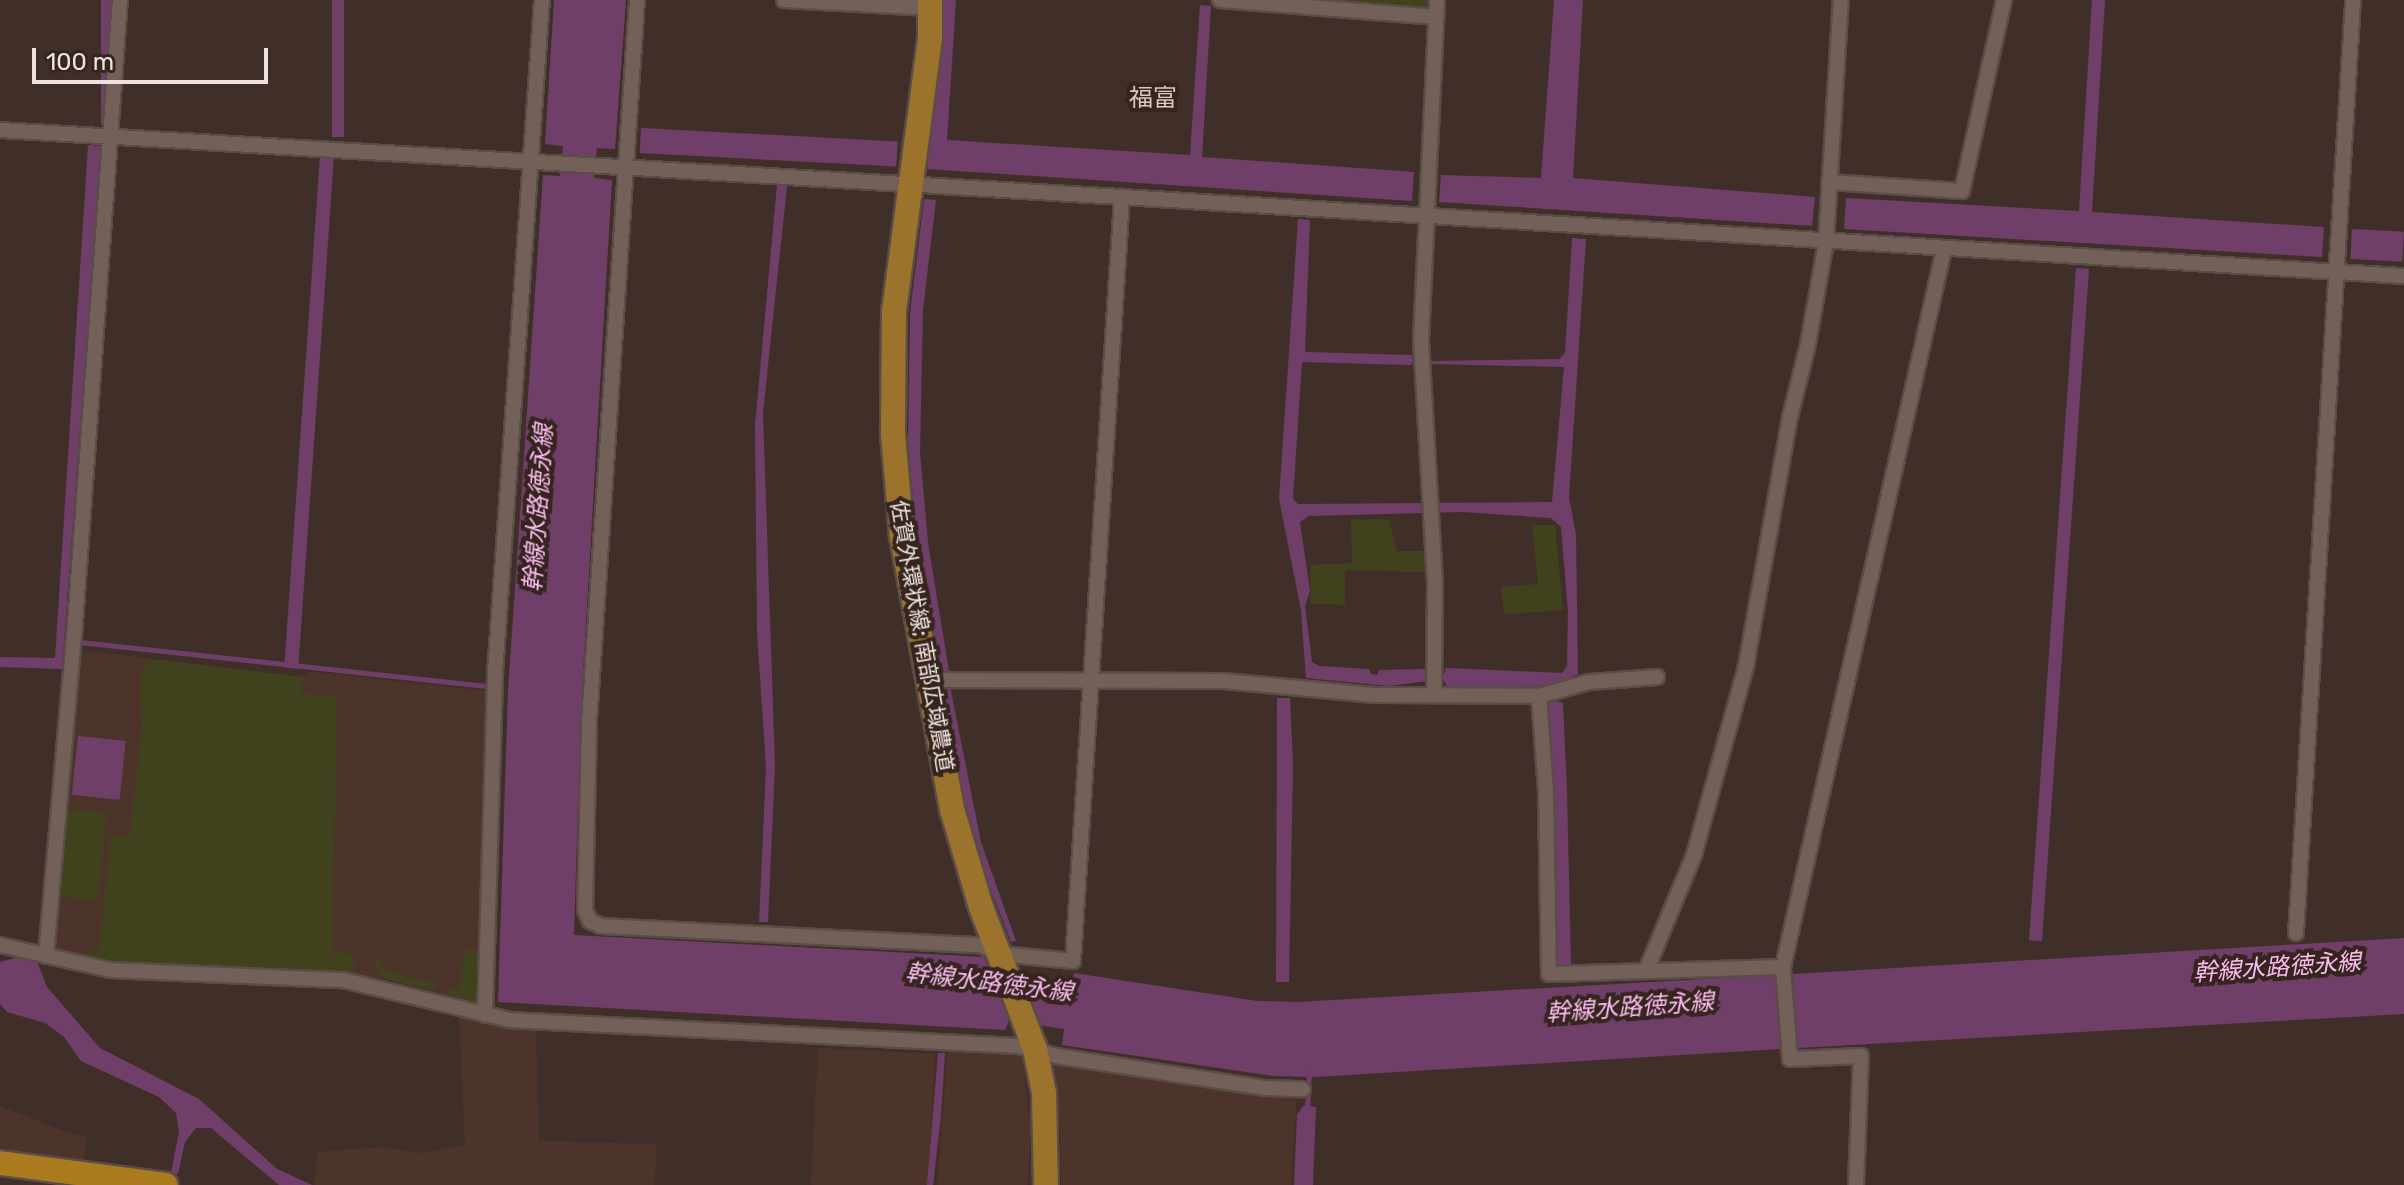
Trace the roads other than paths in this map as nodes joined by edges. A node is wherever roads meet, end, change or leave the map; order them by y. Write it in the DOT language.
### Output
graph roads {
  1 [pos="120,0"];
  2 [pos="542,0"];
  3 [pos="637,0"];
  4 [pos="784,0"];
  5 [pos="1220,0"];
  6 [pos="1437,0"];
  7 [pos="1841,0"];
  8 [pos="2004,0"];
  9 [pos="2353,0"];
  10 [pos="849,1"];
  11 [pos="930,4"];
  12 [pos="1436,17"];
  13 [pos="0,130"];
  14 [pos="110,137"];
  15 [pos="531,160"];
  16 [pos="625,166"];
  17 [pos="911,182"];
  18 [pos="1829,182"];
  19 [pos="1122,197"];
  20 [pos="1425,214"];
  21 [pos="1826,242"];
  22 [pos="1944,249"];
  23 [pos="2336,272"];
  24 [pos="2404,276"];
  25 [pos="1657,677"];
  26 [pos="930,680"];
  27 [pos="1091,680"];
  28 [pos="1434,682"];
  29 [pos="1539,696"];
  30 [pos="2296,933"];
  31 [pos="0,945"];
  32 [pos="46,956"];
  33 [pos="1005,965"];
  34 [pos="1783,967"];
  35 [pos="1646,971"];
  36 [pos="485,1015"];
  37 [pos="1033,1038"];
  38 [pos="1303,1089"];
  39 [pos="0,1163"];
  40 [pos="166,1185"];
  41 [pos="1046,1185"];
  42 [pos="1856,1185"];
  1 -- 14 [label="street"];
  2 -- 15 [label="street"];
  3 -- 16 [label="street"];
  4 -- 10 [label="street"];
  5 -- 12 [label="street"];
  6 -- 12 [label="street"];
  7 -- 18 [label="street"];
  8 -- 18 [label="street"];
  9 -- 23 [label="street"];
  10 -- 11 [label="street"];
  11 -- 17 [label="main road, 佐賀外環状線; 南部広域農道"];
  12 -- 20 [label="street"];
  13 -- 14 [label="street"];
  14 -- 15 [label="street"];
  14 -- 32 [label="street"];
  15 -- 16 [label="street"];
  15 -- 36 [label="street"];
  16 -- 17 [label="street"];
  16 -- 33 [label="street"];
  17 -- 19 [label="street"];
  17 -- 26 [label="main road, 佐賀外環状線; 南部広域農道"];
  18 -- 21 [label="street"];
  19 -- 20 [label="street"];
  19 -- 27 [label="street"];
  20 -- 21 [label="street"];
  20 -- 28 [label="street"];
  21 -- 22 [label="street"];
  21 -- 35 [label="street"];
  22 -- 23 [label="street"];
  22 -- 34 [label="street"];
  23 -- 24 [label="street"];
  23 -- 30 [label="street"];
  25 -- 29 [label="street"];
  26 -- 27 [label="street"];
  26 -- 33 [label="main road, 佐賀外環状線; 南部広域農道"];
  27 -- 28 [label="street"];
  27 -- 33 [label="street"];
  28 -- 29 [label="street"];
  29 -- 35 [label="street"];
  31 -- 32 [label="street"];
  32 -- 36 [label="street"];
  33 -- 37 [label="main road, 佐賀外環状線; 南部広域農道"];
  34 -- 35 [label="street"];
  34 -- 42 [label="street"];
  36 -- 37 [label="street"];
  37 -- 38 [label="street"];
  37 -- 41 [label="main road, 佐賀外環状線; 南部広域農道"];
  39 -- 40 [label="highway"];
}
